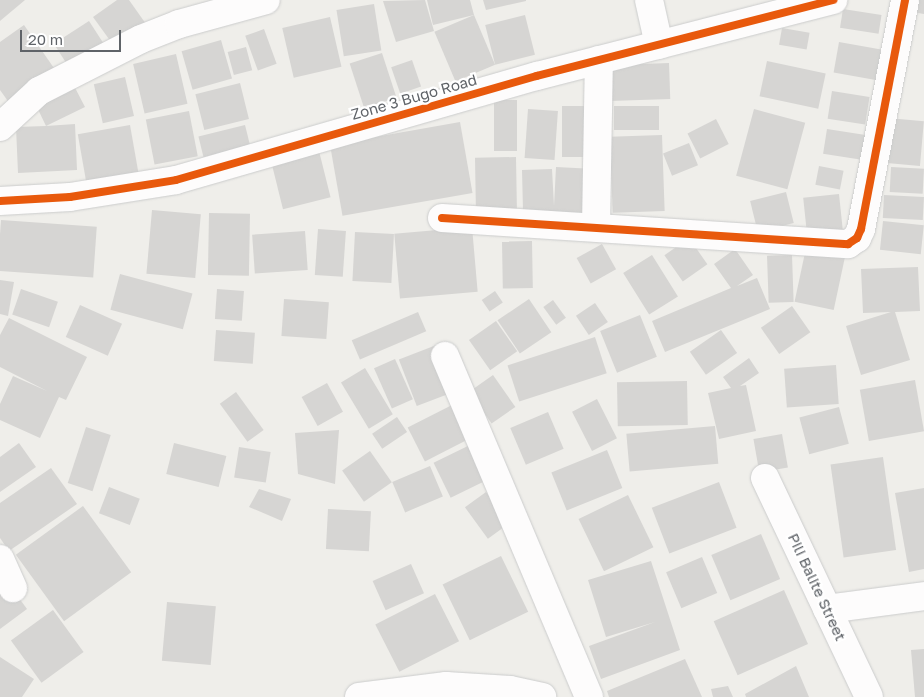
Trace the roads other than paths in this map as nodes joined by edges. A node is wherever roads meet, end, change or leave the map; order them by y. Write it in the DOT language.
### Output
graph roads {
  1 [pos="266,0"];
  2 [pos="649,0"];
  3 [pos="833,0"];
  4 [pos="905,0"];
  5 [pos="222,6"];
  6 [pos="659,45"];
  7 [pos="599,60"];
  8 [pos="0,127"];
  9 [pos="0,201"];
  10 [pos="442,218"];
  11 [pos="596,226"];
  12 [pos="445,356"];
  13 [pos="766,478"];
  14 [pos="0,559"];
  15 [pos="13,588"];
  16 [pos="924,596"];
  17 [pos="827,609"];
  18 [pos="359,697"];
  19 [pos="542,697"];
  20 [pos="589,697"];
  21 [pos="869,697"];
  1 -- 5 [label="street"];
  2 -- 6 [label="street"];
  3 -- 6 [label="street, Zone 3 Bugo Road"];
  4 -- 11 [label="street"];
  5 -- 8 [label="street"];
  6 -- 7 [label="street, Zone 3 Bugo Road"];
  7 -- 9 [label="street, Zone 3 Bugo Road"];
  7 -- 11 [label="street"];
  10 -- 11 [label="street"];
  12 -- 20 [label="street"];
  13 -- 17 [label="street, Pili Balite Street"];
  14 -- 15 [label="street"];
  16 -- 17 [label="street"];
  17 -- 21 [label="street, Pili Balite Street"];
  18 -- 19 [label="street"];
}
